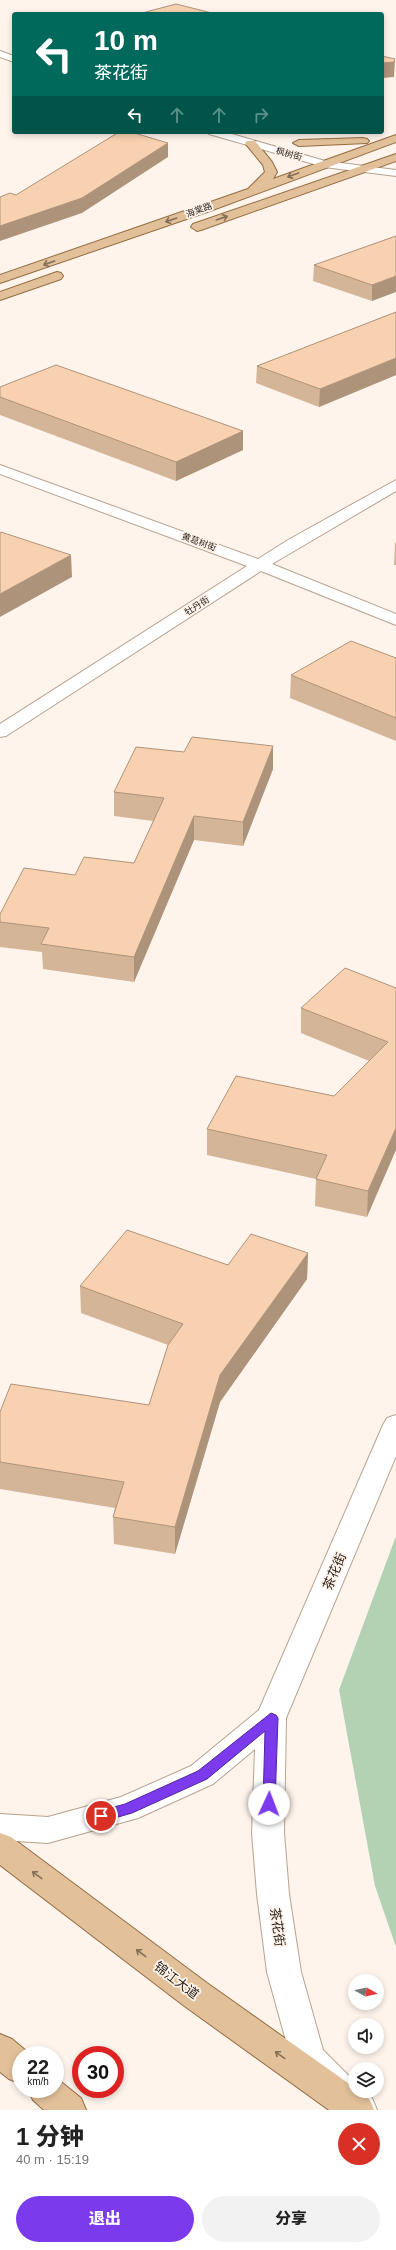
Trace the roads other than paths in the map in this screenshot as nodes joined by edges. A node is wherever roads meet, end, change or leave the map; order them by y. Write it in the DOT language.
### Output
graph roads {
  1 [pos="0,54"];
  2 [pos="12,57"];
  3 [pos="220,134"];
  4 [pos="396,138"];
  5 [pos="295,142"];
  6 [pos="251,143"];
  7 [pos="343,156"];
  8 [pos="396,157"];
  9 [pos="324,164"];
  10 [pos="367,168"];
  11 [pos="396,174"];
  12 [pos="244,194"];
  13 [pos="182,232"];
  14 [pos="71,271"];
  15 [pos="0,279"];
  16 [pos="0,296"];
  17 [pos="0,469"];
  18 [pos="396,485"];
  19 [pos="260,565"];
  20 [pos="396,620"];
  21 [pos="0,732"];
  22 [pos="396,1425"];
  23 [pos="271,1718"];
  24 [pos="0,1827"];
  25 [pos="0,1847"];
  26 [pos="0,2050"];
  27 [pos="12,2060"];
  28 [pos="55,2098"];
  29 [pos="69,2110"];
  30 [pos="357,2110"];
  31 [pos="360,2110"];
  1 -- 2 [label="street"];
  3 -- 6 [label="street, 枫树街"];
  4 -- 5 [label="main road"];
  4 -- 7 [label="main road, 海棠路"];
  5 -- 7 [label="street, 枫树街"];
  6 -- 9 [label="street, 枫树街"];
  6 -- 12 [label="main road"];
  7 -- 9 [label="main road, 海棠路"];
  7 -- 10 [label="street, 枫树街"];
  8 -- 10 [label="main road, 海棠路"];
  9 -- 10 [label="street, 枫树街"];
  9 -- 12 [label="main road, 海棠路, one-way"];
  10 -- 11 [label="street, 枫树街"];
  13 -- 10 [label="main road, 海棠路, one-way"];
  12 -- 15 [label="main road, 海棠路, one-way"];
  14 -- 16 [label="main road"];
  17 -- 19 [label="street, 黄葛树街"];
  18 -- 19 [label="street, 牡丹街"];
  19 -- 20 [label="street, 黄葛树街"];
  19 -- 21 [label="street, 牡丹街"];
  22 -- 23 [label="street, 茶花街"];
  23 -- 24 [label="street, 茶花街"];
  23 -- 31 [label="street, 茶花街"];
  30 -- 25 [label="main road, 锦江大道, one-way"];
  26 -- 27 [label="main road"];
  28 -- 29 [label="main road"];
}
